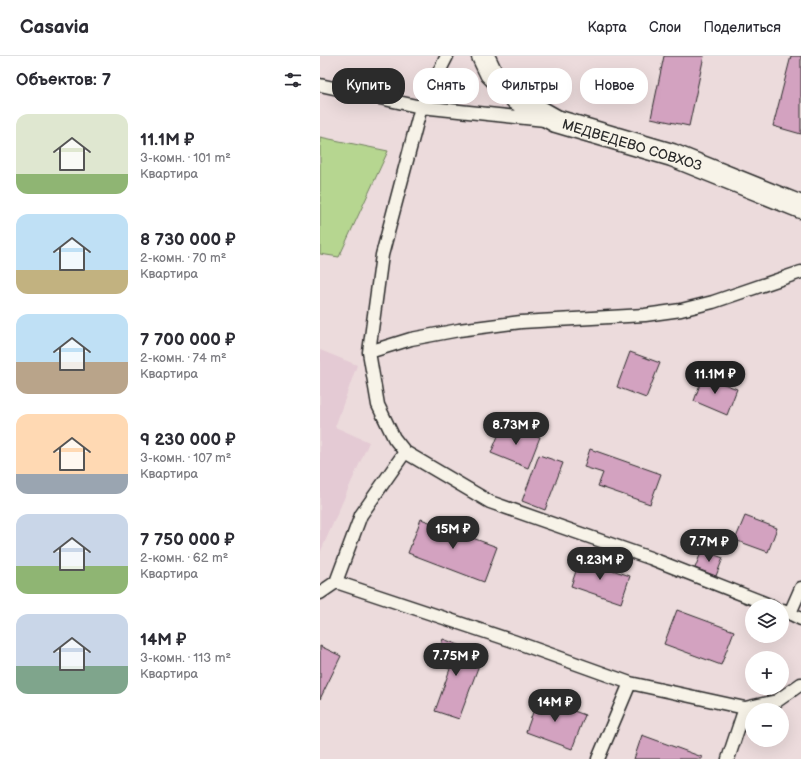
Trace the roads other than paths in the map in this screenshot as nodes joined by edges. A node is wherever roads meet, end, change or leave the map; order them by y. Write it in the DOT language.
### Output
graph roads {
  1 [pos="447,56"];
  2 [pos="483,56"];
  3 [pos="320,86"];
  4 [pos="421,107"];
  5 [pos="556,121"];
  6 [pos="801,207"];
  7 [pos="801,272"];
  8 [pos="368,352"];
  9 [pos="405,452"];
  10 [pos="336,582"];
  11 [pos="801,588"];
  12 [pos="320,593"];
  13 [pos="754,599"];
  14 [pos="789,607"];
  15 [pos="789,613"];
  16 [pos="801,619"];
  17 [pos="630,683"];
  18 [pos="801,684"];
  19 [pos="767,703"];
  20 [pos="745,708"];
  21 [pos="745,711"];
  22 [pos="598,759"];
  23 [pos="728,759"];
  1 -- 4 [label="lane"];
  2 -- 5 [label="street, МЕДВЕДЕВО СОВХОЗ"];
  3 -- 4 [label="lane"];
  4 -- 5 [label="lane"];
  4 -- 8 [label="lane"];
  5 -- 6 [label="street, МЕДВЕДЕВО СОВХОЗ"];
  7 -- 8 [label="lane"];
  8 -- 9 [label="lane"];
  9 -- 10 [label="lane"];
  9 -- 13 [label="lane"];
  10 -- 12 [label="lane"];
  10 -- 17 [label="lane"];
  11 -- 14 [label="lane"];
  15 -- 16 [label="lane"];
  17 -- 20 [label="lane"];
  17 -- 22 [label="lane"];
  18 -- 19 [label="lane"];
  21 -- 23 [label="lane"];
}
